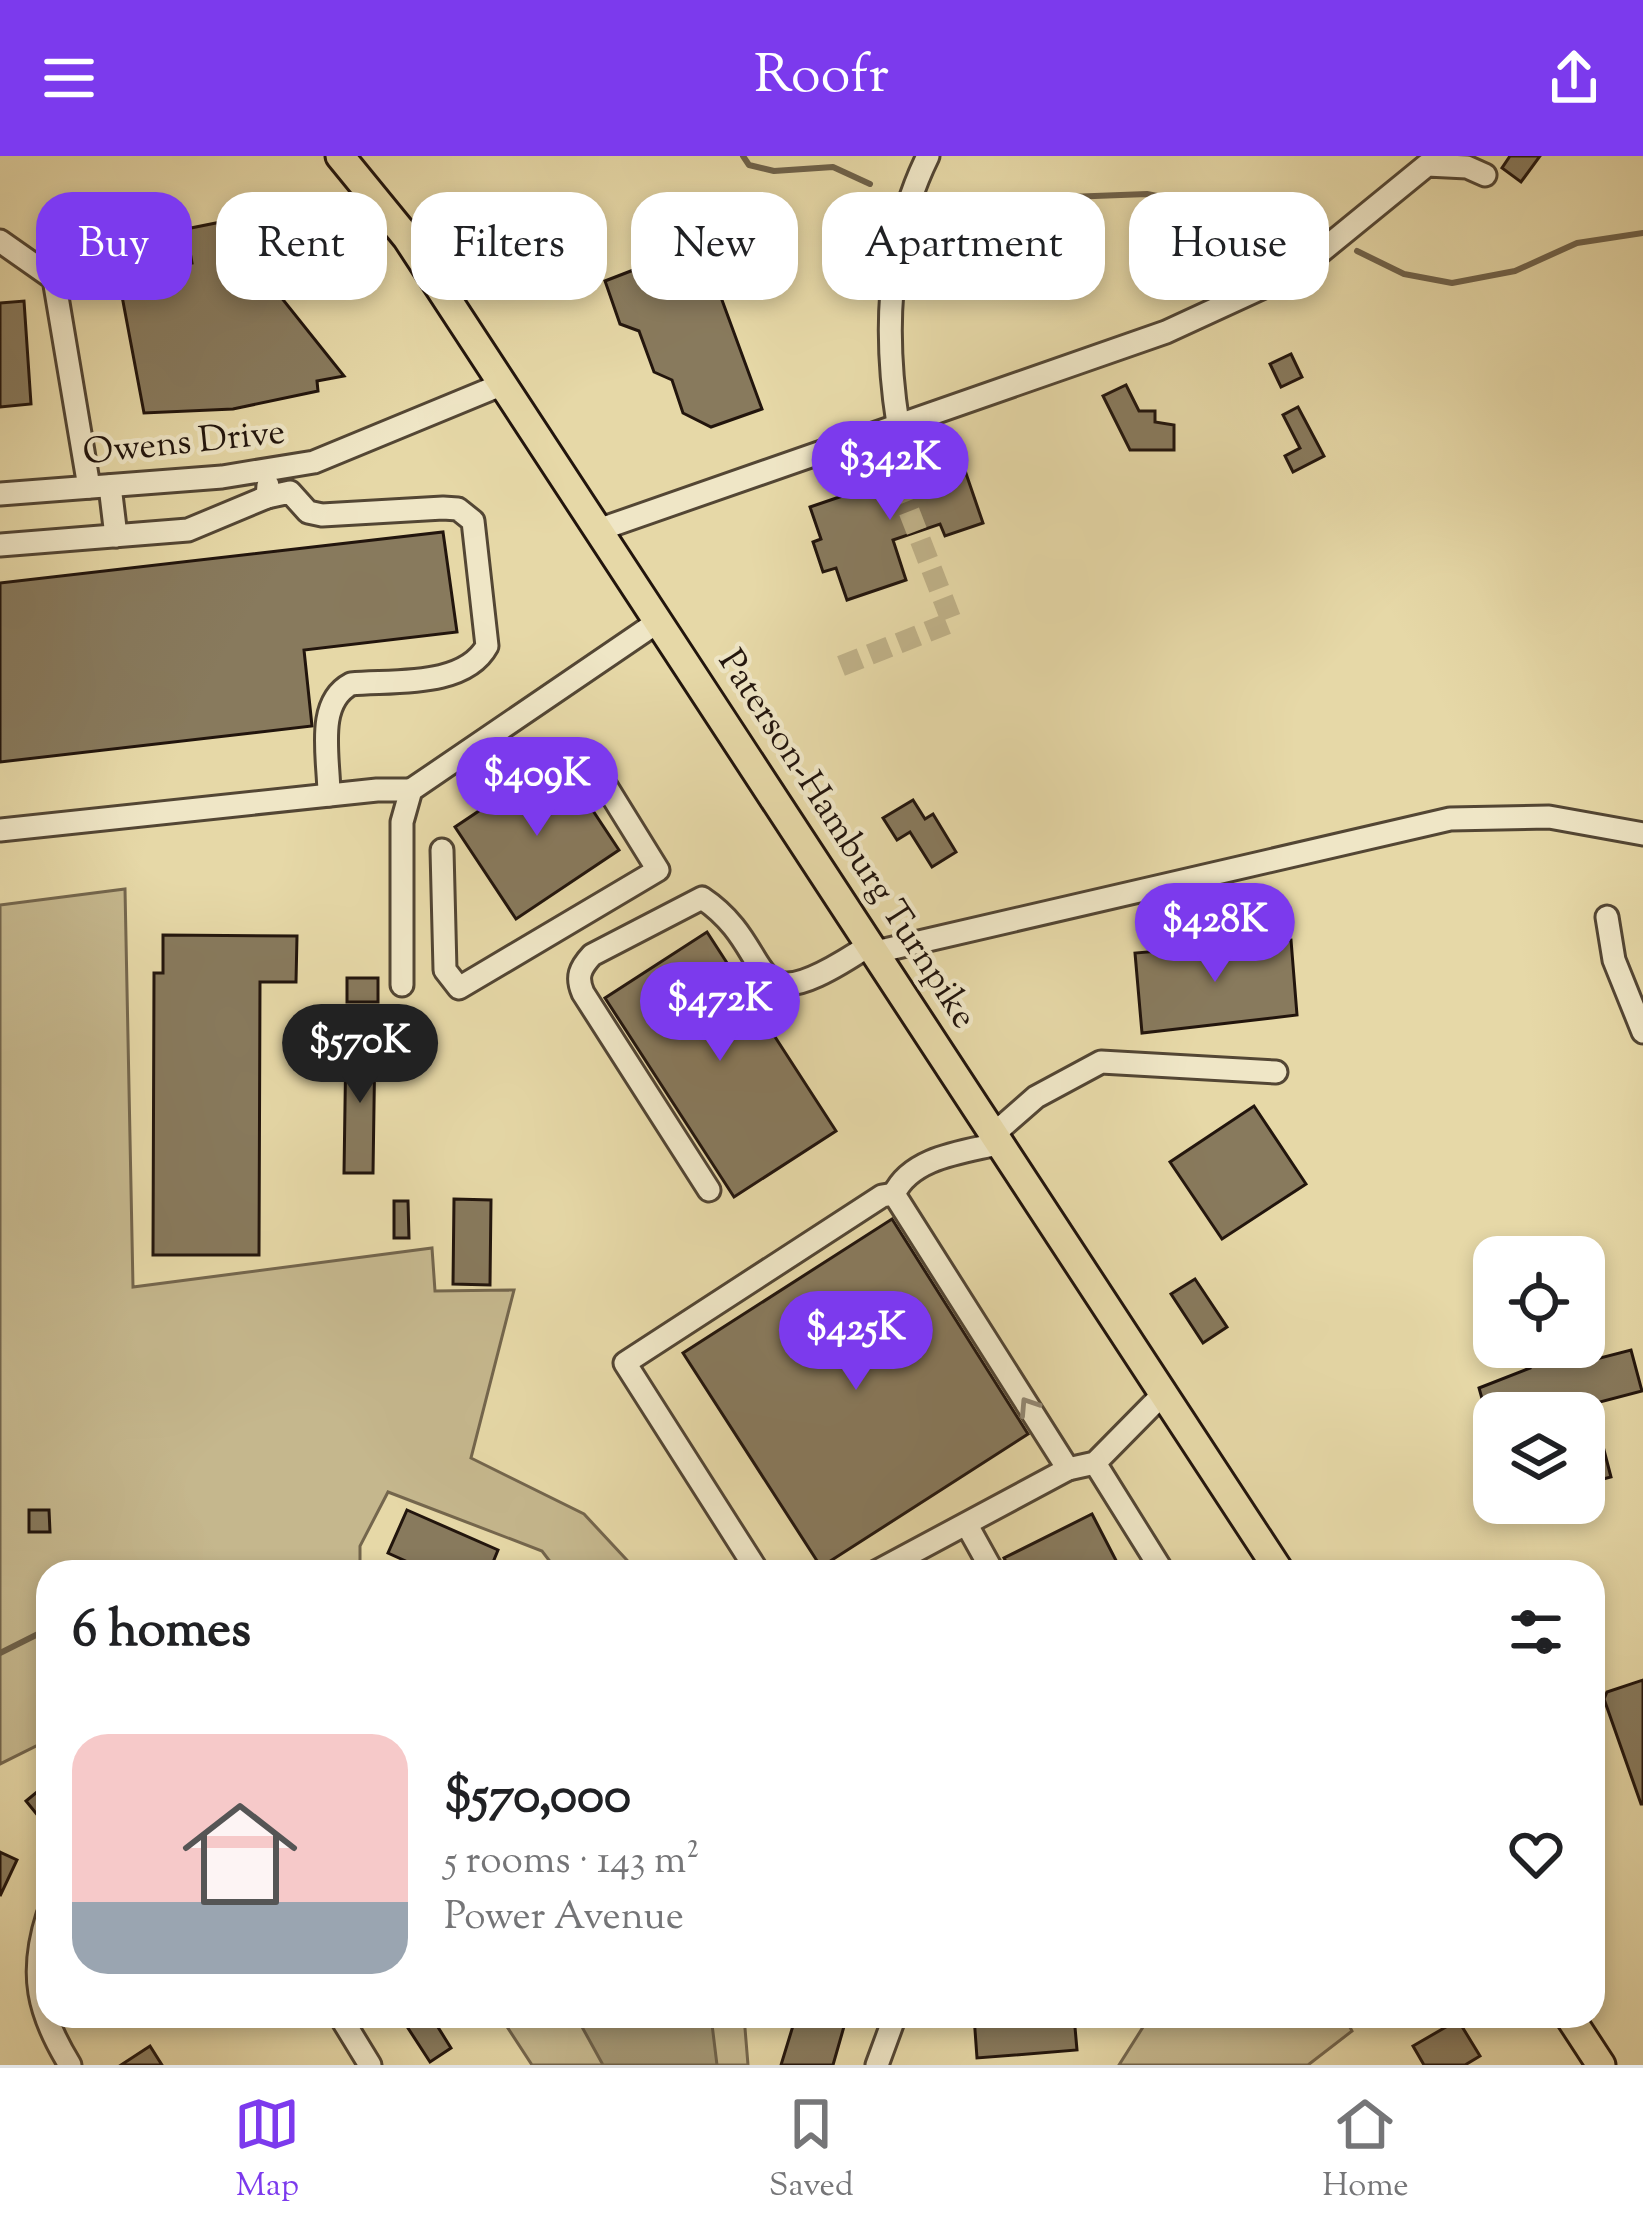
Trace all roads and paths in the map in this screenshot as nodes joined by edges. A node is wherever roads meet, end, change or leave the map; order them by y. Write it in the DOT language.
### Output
graph roads {
  1 [pos="340,156"];
  2 [pos="928,156"];
  3 [pos="1485,175"];
  4 [pos="0,241"];
  5 [pos="503,384"];
  6 [pos="898,424"];
  7 [pos="269,472"];
  8 [pos="100,486"];
  9 [pos="0,494"];
  10 [pos="268,497"];
  11 [pos="598,530"];
  12 [pos="116,536"];
  13 [pos="0,545"];
  14 [pos="659,621"];
  15 [pos="588,757"];
  16 [pos="411,790"];
  17 [pos="329,795"];
  18 [pos="0,830"];
  19 [pos="1643,834"];
  20 [pos="442,850"];
  21 [pos="1607,916"];
  22 [pos="873,948"];
  23 [pos="402,985"];
  24 [pos="1643,1032"];
  25 [pos="1276,1072"];
  26 [pos="998,1138"];
  27 [pos="709,1190"];
  28 [pos="894,1194"];
  29 [pos="1164,1393"];
  30 [pos="1095,1463"];
  31 [pos="1068,1468"];
  32 [pos="968,1527"];
  33 [pos="750,1560"];
  34 [pos="901,1560"];
  35 [pos="986,1560"];
  36 [pos="1156,1560"];
  37 [pos="1272,1560"];
  38 [pos="49,2028"];
  39 [pos="347,2028"];
  40 [pos="891,2028"];
  41 [pos="1577,2028"];
  42 [pos="70,2065"];
  43 [pos="370,2065"];
  44 [pos="878,2065"];
  45 [pos="1601,2065"];
  1 -- 5 [label="main road, Paterson-Hamburg Turnpike"];
  2 -- 6 [label="street"];
  3 -- 6 [label="street"];
  4 -- 8 [label="street"];
  5 -- 7 [label="street, Owens Drive"];
  5 -- 11 [label="main road, Paterson-Hamburg Turnpike"];
  6 -- 11 [label="street"];
  7 -- 8 [label="street, Owens Drive"];
  7 -- 10 [label="street"];
  8 -- 9 [label="street, Owens Drive"];
  8 -- 12 [label="street"];
  10 -- 12 [label="street"];
  10 -- 17 [label="street"];
  11 -- 14 [label="main road, Paterson-Hamburg Turnpike"];
  12 -- 13 [label="street"];
  14 -- 16 [label="street"];
  14 -- 22 [label="main road, Paterson-Hamburg Turnpike"];
  15 -- 20 [label="street"];
  16 -- 17 [label="street"];
  16 -- 23 [label="street"];
  17 -- 18 [label="street"];
  19 -- 22 [label="street"];
  21 -- 24 [label="street"];
  22 -- 26 [label="main road, Paterson-Hamburg Turnpike"];
  22 -- 27 [label="street"];
  25 -- 26 [label="street"];
  26 -- 28 [label="street"];
  26 -- 29 [label="main road, Paterson-Hamburg Turnpike"];
  31 -- 28 [label="street, one-way"];
  28 -- 33 [label="street"];
  29 -- 30 [label="street"];
  29 -- 37 [label="main road, Paterson-Hamburg Turnpike"];
  30 -- 31 [label="street"];
  30 -- 36 [label="street"];
  31 -- 32 [label="street"];
  32 -- 34 [label="street"];
  32 -- 35 [label="street"];
  38 -- 42 [label="street"];
  39 -- 43 [label="street"];
  40 -- 44 [label="street"];
  41 -- 45 [label="main road"];
}
